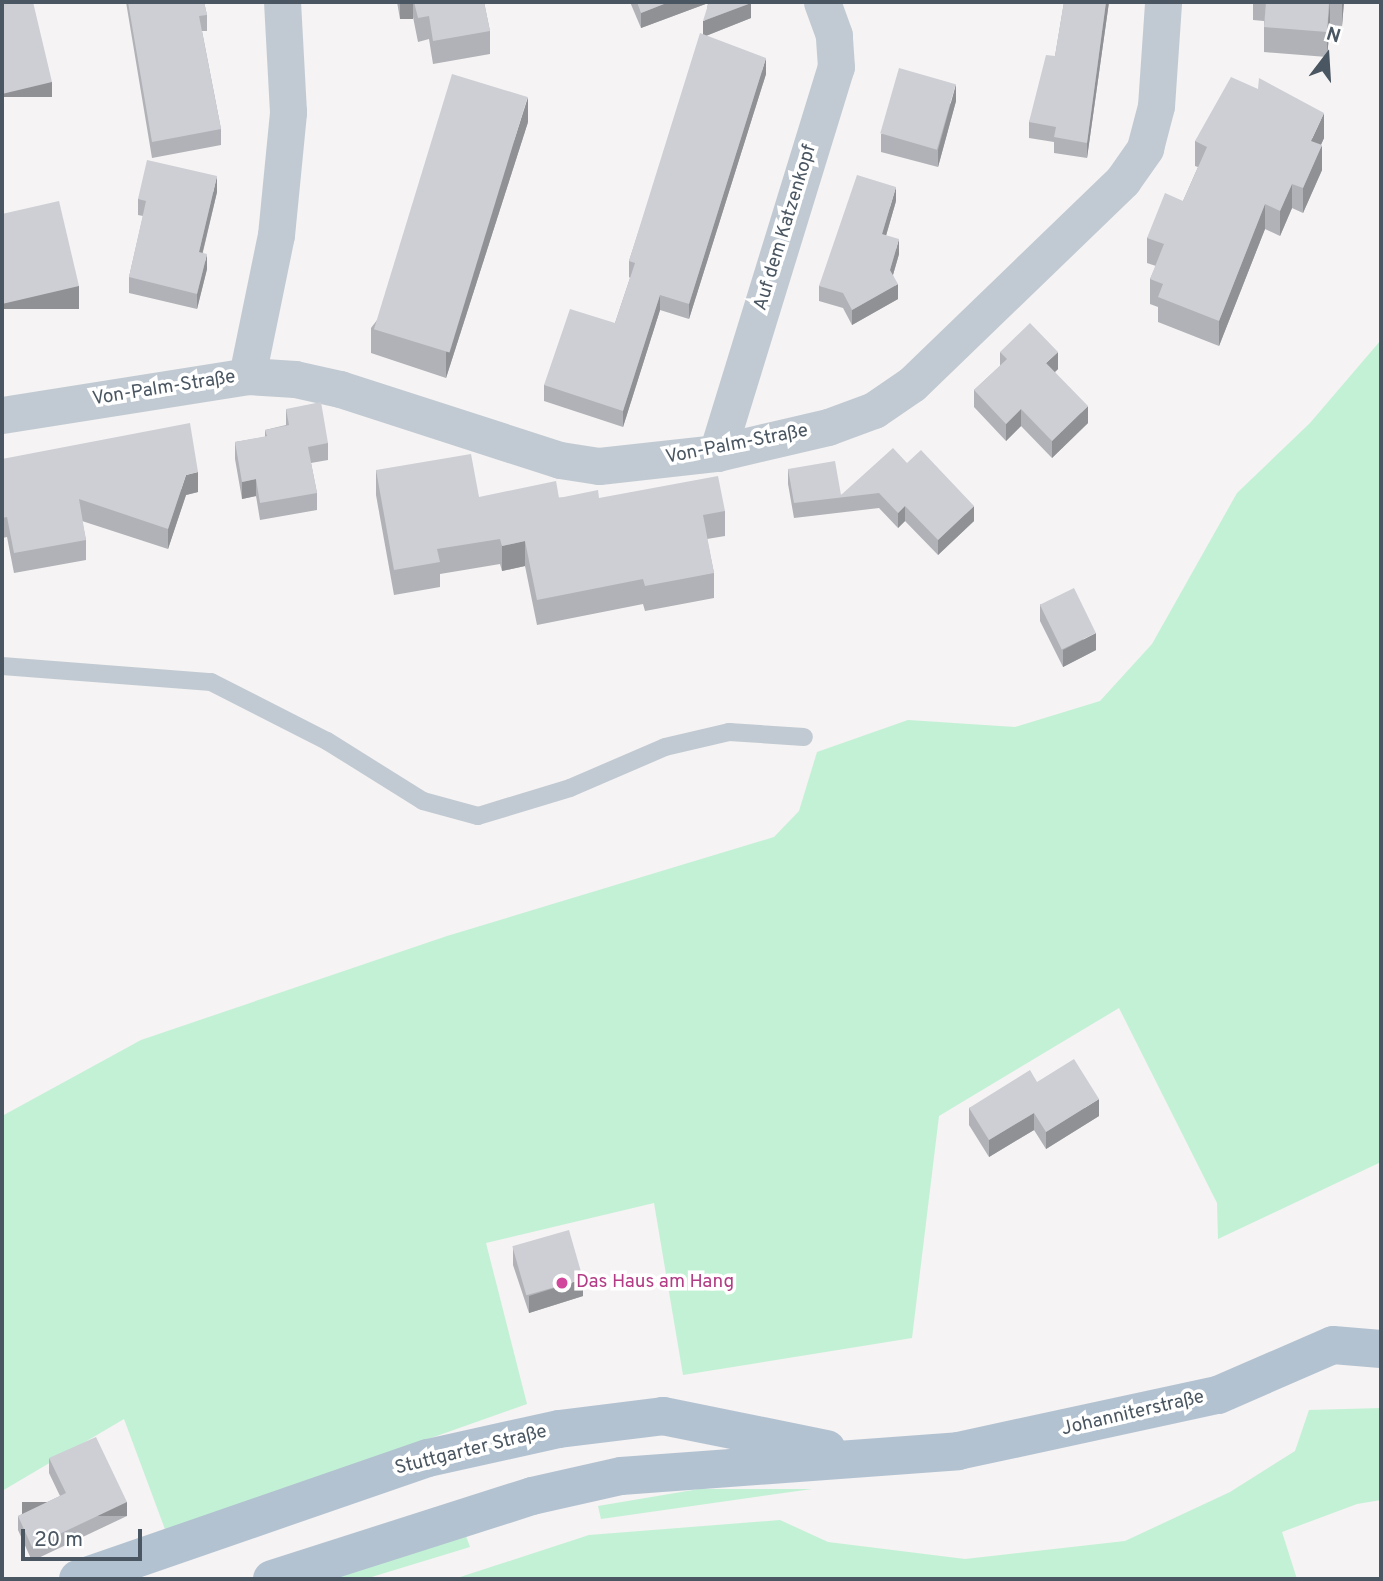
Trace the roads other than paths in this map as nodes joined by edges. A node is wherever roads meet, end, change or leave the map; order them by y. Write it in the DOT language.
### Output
graph roads {
  1 [pos="282,2"];
  2 [pos="822,2"];
  3 [pos="1163,2"];
  4 [pos="247,376"];
  5 [pos="2,415"];
  6 [pos="717,453"];
  7 [pos="2,666"];
  8 [pos="804,737"];
  9 [pos="1381,1349"];
  10 [pos="877,1459"];
  11 [pos="78,1579"];
  12 [pos="272,1579"];
  1 -- 4 [label="street"];
  2 -- 6 [label="street, Auf dem Katzenkopf"];
  3 -- 6 [label="street, Von-Palm-Straße"];
  4 -- 5 [label="street, Von-Palm-Straße"];
  4 -- 6 [label="street, Von-Palm-Straße"];
  7 -- 8 [label="lane"];
  9 -- 10 [label="main road, Johanniterstraße"];
  10 -- 11 [label="main road, Stuttgarter Straße"];
  10 -- 12 [label="main road, Johanniterstraße"];
}
